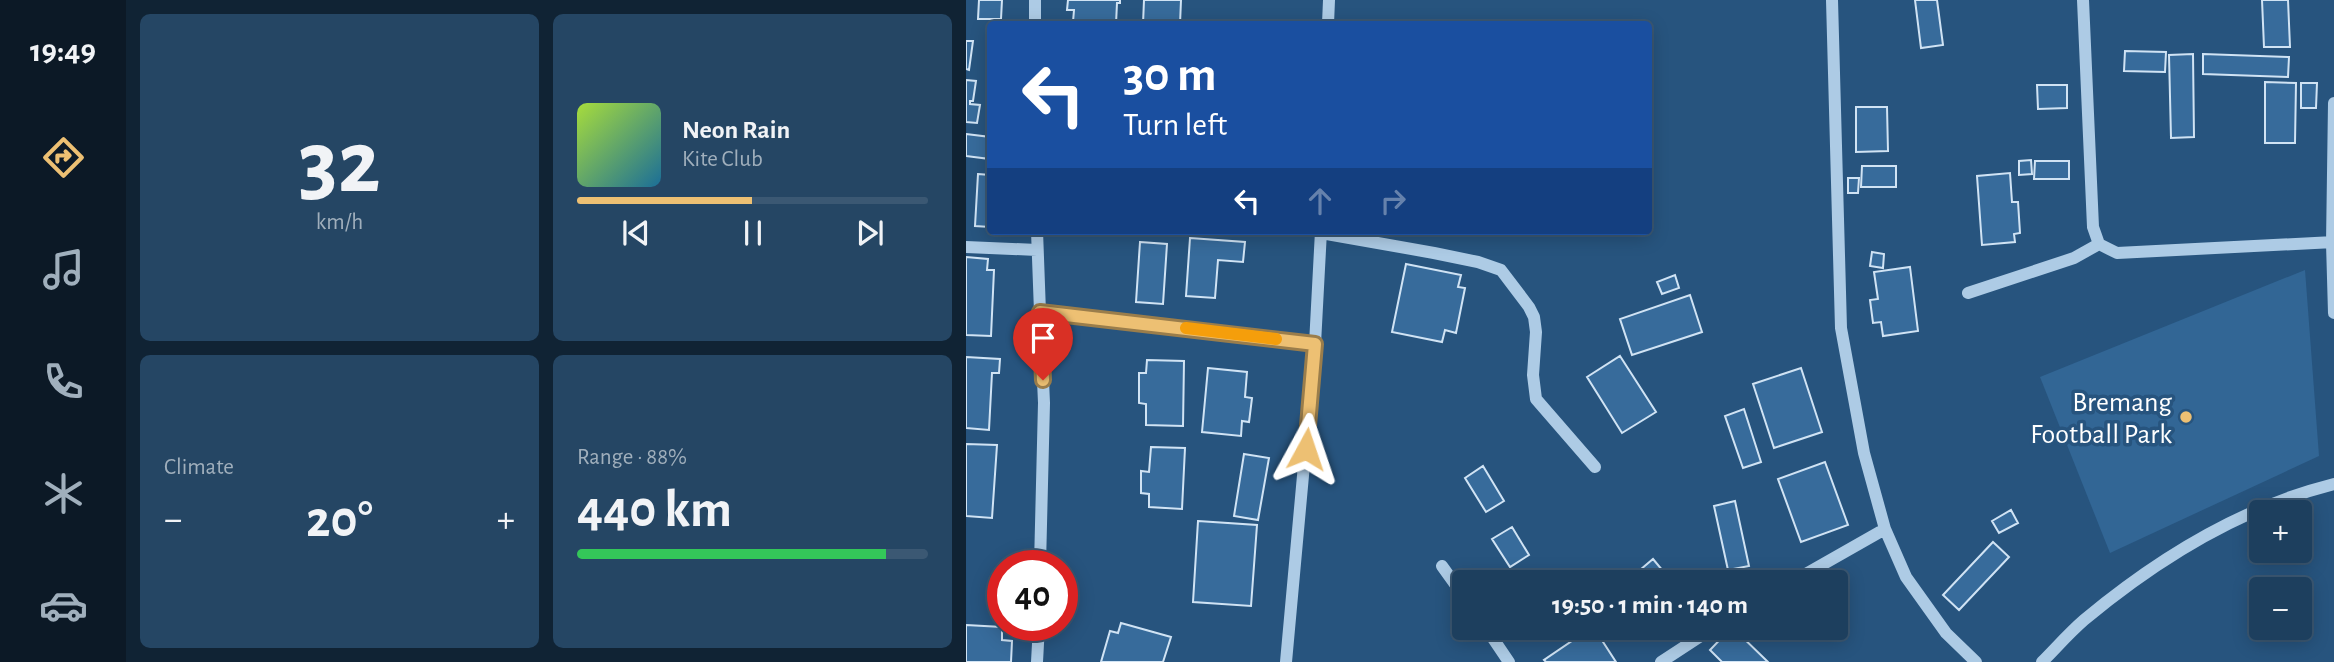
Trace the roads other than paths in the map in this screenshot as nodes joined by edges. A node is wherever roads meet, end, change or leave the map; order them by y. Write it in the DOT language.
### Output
graph roads {
  1 [pos="1035,0"];
  2 [pos="1329,0"];
  3 [pos="1832,0"];
  4 [pos="2083,0"];
  5 [pos="1035,21"];
  6 [pos="1328,21"];
  7 [pos="2334,103"];
  8 [pos="1037,235"];
  9 [pos="1321,235"];
  10 [pos="1337,235"];
  11 [pos="2333,242"];
  12 [pos="2099,244"];
  13 [pos="966,247"];
  14 [pos="1037,250"];
  15 [pos="1968,293"];
  16 [pos="1040,312"];
  17 [pos="2334,313"];
  18 [pos="1315,344"];
  19 [pos="1595,467"];
  20 [pos="2334,484"];
  21 [pos="1885,529"];
  22 [pos="1040,550"];
  23 [pos="1442,566"];
  24 [pos="1813,570"];
  25 [pos="1452,580"];
  26 [pos="1494,640"];
  27 [pos="1695,640"];
  28 [pos="1038,641"];
  29 [pos="1037,662"];
  30 [pos="1286,662"];
  31 [pos="1509,662"];
  32 [pos="1661,662"];
  33 [pos="1976,662"];
  34 [pos="2042,662"];
  1 -- 5 [label="street"];
  2 -- 6 [label="street"];
  3 -- 21 [label="street"];
  4 -- 12 [label="street"];
  7 -- 11 [label="street"];
  8 -- 14 [label="street"];
  9 -- 18 [label="street"];
  10 -- 19 [label="street"];
  11 -- 12 [label="street"];
  11 -- 17 [label="street"];
  12 -- 15 [label="street"];
  13 -- 14 [label="street"];
  14 -- 16 [label="street"];
  16 -- 18 [label="street"];
  16 -- 22 [label="street"];
  18 -- 30 [label="street"];
  20 -- 34 [label="street"];
  21 -- 24 [label="street"];
  21 -- 33 [label="street"];
  23 -- 25 [label="street"];
  26 -- 31 [label="street"];
  27 -- 32 [label="street"];
  28 -- 29 [label="street"];
}
